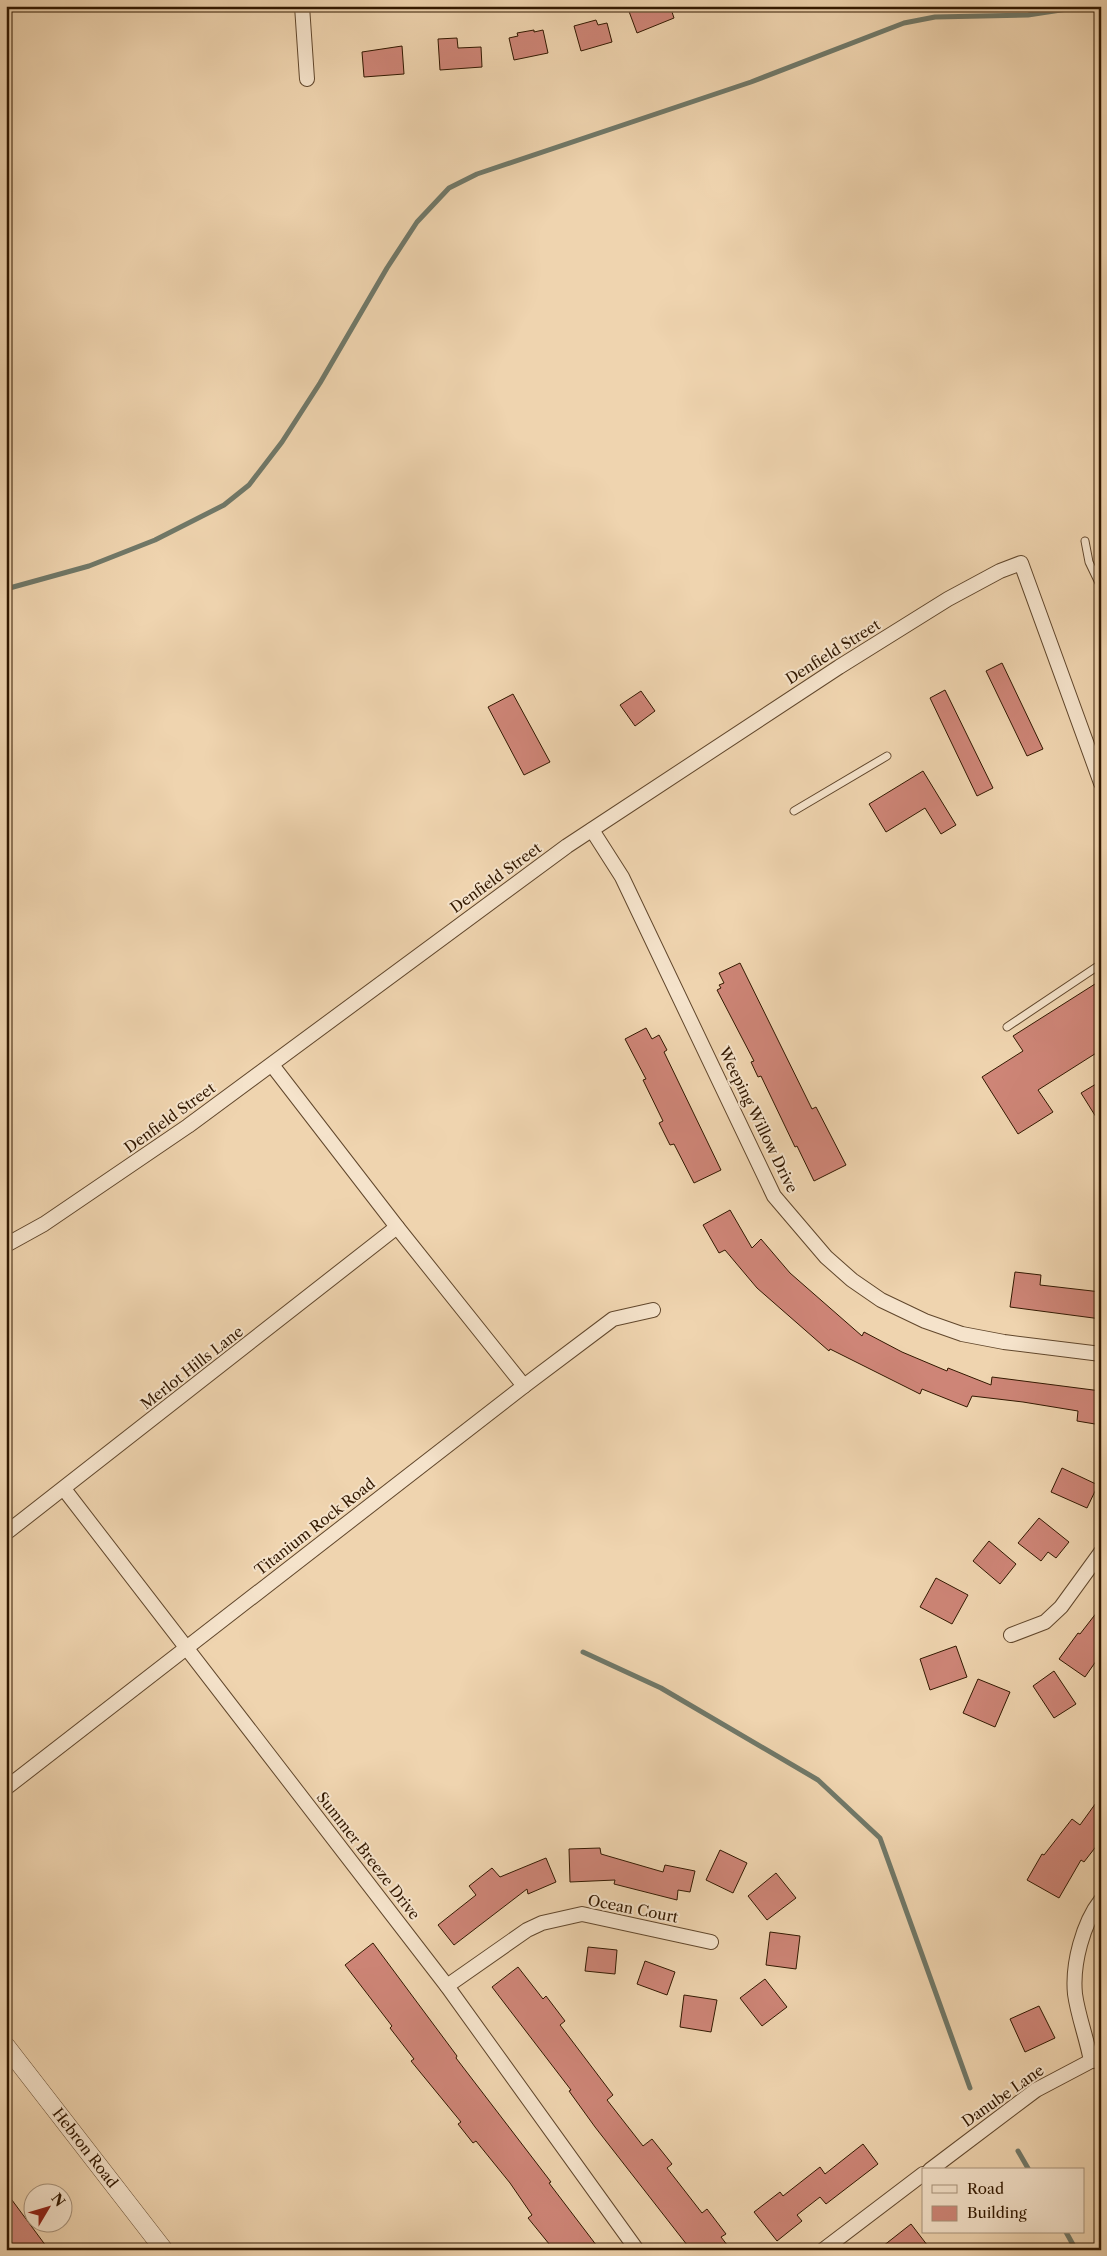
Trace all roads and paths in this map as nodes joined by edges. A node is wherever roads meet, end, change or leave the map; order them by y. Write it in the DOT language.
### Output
graph roads {
  1 [pos="302,6"];
  2 [pos="307,79"];
  3 [pos="1085,541"];
  4 [pos="1101,587"];
  5 [pos="887,756"];
  6 [pos="1101,783"];
  7 [pos="794,811"];
  8 [pos="592,830"];
  9 [pos="1101,964"];
  10 [pos="1007,1027"];
  11 [pos="272,1065"];
  12 [pos="397,1227"];
  13 [pos="6,1245"];
  14 [pos="653,1310"];
  15 [pos="1101,1354"];
  16 [pos="524,1386"];
  17 [pos="64,1489"];
  18 [pos="6,1533"];
  19 [pos="1101,1552"];
  20 [pos="1011,1636"];
  21 [pos="187,1647"];
  22 [pos="6,1788"];
  23 [pos="1101,1900"];
  24 [pos="711,1942"];
  25 [pos="447,1986"];
  26 [pos="6,2046"];
  27 [pos="1096,2060"];
  28 [pos="933,2168"];
  29 [pos="922,2175"];
  30 [pos="832,2247"];
  31 [pos="164,2250"];
  32 [pos="637,2250"];
  1 -- 2 [label="street"];
  3 -- 4 [label="lane"];
  5 -- 7 [label="lane"];
  6 -- 8 [label="street, Denfield Street"];
  8 -- 11 [label="street, Denfield Street"];
  8 -- 15 [label="street, Weeping Willow Drive"];
  9 -- 10 [label="lane"];
  11 -- 12 [label="street"];
  11 -- 13 [label="street, Denfield Street"];
  12 -- 16 [label="street"];
  12 -- 17 [label="street, Merlot Hills Lane"];
  14 -- 16 [label="street, Titanium Rock Road"];
  16 -- 21 [label="street, Titanium Rock Road"];
  17 -- 18 [label="street, Merlot Hills Lane"];
  17 -- 21 [label="street, Summer Breeze Drive"];
  19 -- 20 [label="street"];
  21 -- 22 [label="street, Titanium Rock Road"];
  21 -- 25 [label="street, Summer Breeze Drive"];
  23 -- 27 [label="street"];
  24 -- 25 [label="street, Ocean Court"];
  25 -- 32 [label="street, Summer Breeze Drive"];
  26 -- 31 [label="street, Hebron Road"];
  27 -- 28 [label="street, Danube Lane"];
  29 -- 30 [label="street"];
}
